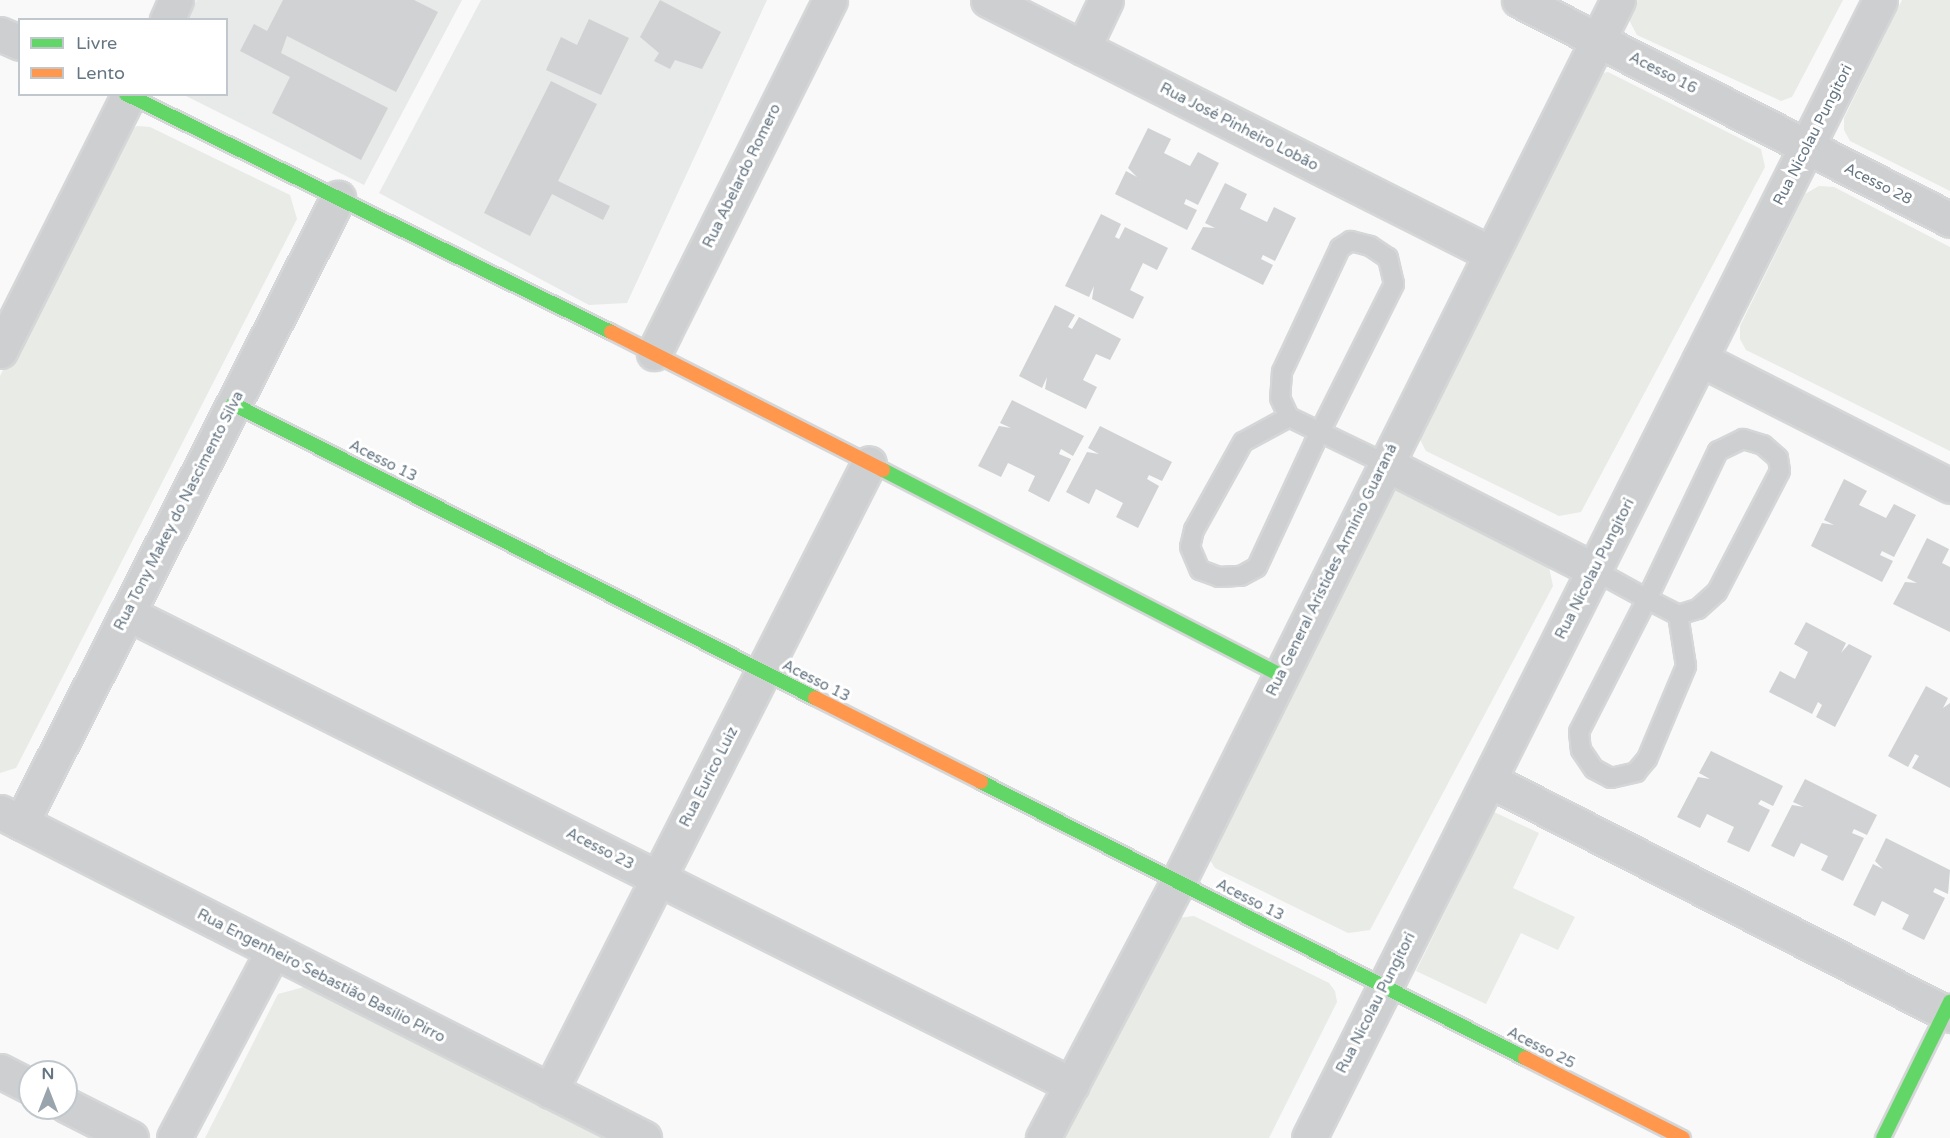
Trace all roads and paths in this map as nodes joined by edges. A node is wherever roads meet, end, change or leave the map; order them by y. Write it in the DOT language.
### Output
graph roads {
  1 [pos="176,0"];
  2 [pos="830,0"];
  3 [pos="988,0"];
  4 [pos="1106,0"];
  5 [pos="1519,0"];
  6 [pos="1618,0"];
  7 [pos="1880,0"];
  8 [pos="168,18"];
  9 [pos="0,34"];
  10 [pos="1599,41"];
  11 [pos="18,42"];
  12 [pos="1083,48"];
  13 [pos="127,96"];
  14 [pos="130,96"];
  15 [pos="1806,147"];
  16 [pos="338,198"];
  17 [pos="1950,220"];
  18 [pos="1490,253"];
  19 [pos="11,301"];
  20 [pos="0,351"];
  21 [pos="654,353"];
  22 [pos="1700,359"];
  23 [pos="233,404"];
  24 [pos="1288,417"];
  25 [pos="1320,432"];
  26 [pos="868,463"];
  27 [pos="1384,463"];
  28 [pos="1950,486"];
  29 [pos="1594,570"];
  30 [pos="1647,599"];
  31 [pos="127,613"];
  32 [pos="1678,615"];
  33 [pos="762,672"];
  34 [pos="1279,674"];
  35 [pos="1489,780"];
  36 [pos="11,818"];
  37 [pos="658,878"];
  38 [pos="1178,882"];
  39 [pos="273,951"];
  40 [pos="1384,987"];
  41 [pos="1948,1009"];
  42 [pos="0,1071"];
  43 [pos="18,1080"];
  44 [pos="1072,1085"];
  45 [pos="550,1091"];
  46 [pos="78,1111"];
  47 [pos="131,1138"];
  48 [pos="174,1138"];
  49 [pos="644,1138"];
  50 [pos="1043,1138"];
  51 [pos="1309,1138"];
  52 [pos="1683,1138"];
  53 [pos="1883,1138"];
  1 -- 8 [label="street"];
  2 -- 21 [label="street, Rua Abelardo Romero"];
  3 -- 12 [label="street, Rua José Pinheiro Lobão"];
  4 -- 12 [label="street"];
  5 -- 10 [label="street, Acesso 16"];
  6 -- 10 [label="street, Rua General Aristides Armínio Guaraná"];
  7 -- 15 [label="street, Rua Nicolau Pungitori"];
  9 -- 11 [label="street"];
  10 -- 15 [label="street, Acesso 16"];
  10 -- 18 [label="street, Rua General Aristides Armínio Guaraná"];
  12 -- 18 [label="street, Rua José Pinheiro Lobão"];
  13 -- 19 [label="street"];
  14 -- 16 [label="street"];
  15 -- 17 [label="street, Acesso 28"];
  15 -- 22 [label="street, Rua Nicolau Pungitori"];
  16 -- 21 [label="street"];
  16 -- 23 [label="street, Rua Tony Makey do Nascimento Silva"];
  18 -- 27 [label="street, Rua General Aristides Armínio Guaraná"];
  19 -- 20 [label="street"];
  21 -- 26 [label="street"];
  22 -- 28 [label="street"];
  22 -- 29 [label="street, Rua Nicolau Pungitori"];
  23 -- 31 [label="street, Rua Tony Makey do Nascimento Silva"];
  23 -- 33 [label="street, Acesso 13"];
  24 -- 25 [label="lane"];
  24 -- 25 [label="lane"];
  24 -- 25 [label="lane"];
  25 -- 27 [label="lane"];
  26 -- 33 [label="street, Rua Eurico Luiz"];
  26 -- 34 [label="street"];
  27 -- 29 [label="street"];
  27 -- 34 [label="street, Rua General Aristides Armínio Guaraná"];
  29 -- 30 [label="lane"];
  29 -- 35 [label="street, Rua Nicolau Pungitori"];
  30 -- 32 [label="lane"];
  30 -- 32 [label="lane"];
  30 -- 32 [label="lane"];
  31 -- 36 [label="street, Rua Tony Makey do Nascimento Silva"];
  31 -- 37 [label="street, Acesso 23"];
  33 -- 37 [label="street, Rua Eurico Luiz"];
  33 -- 38 [label="street, Acesso 13"];
  34 -- 38 [label="street, Rua General Aristides Armínio Guaraná"];
  35 -- 40 [label="street, Rua Nicolau Pungitori"];
  35 -- 41 [label="street"];
  36 -- 39 [label="street, Rua Engenheiro Sebastião Basílio Pirro"];
  37 -- 44 [label="street, Acesso 23"];
  37 -- 45 [label="street, Rua Eurico Luiz"];
  38 -- 40 [label="street, Acesso 13"];
  38 -- 44 [label="street, Rua General Aristides Armínio Guaraná"];
  39 -- 45 [label="street, Rua Engenheiro Sebastião Basílio Pirro"];
  39 -- 48 [label="street"];
  40 -- 51 [label="street, Rua Nicolau Pungitori"];
  40 -- 52 [label="street, Acesso 25"];
  41 -- 53 [label="street"];
  42 -- 43 [label="street"];
  44 -- 50 [label="street, Rua General Aristides Armínio Guaraná"];
  45 -- 49 [label="street, Rua Engenheiro Sebastião Basílio Pirro"];
  46 -- 47 [label="street"];
}
